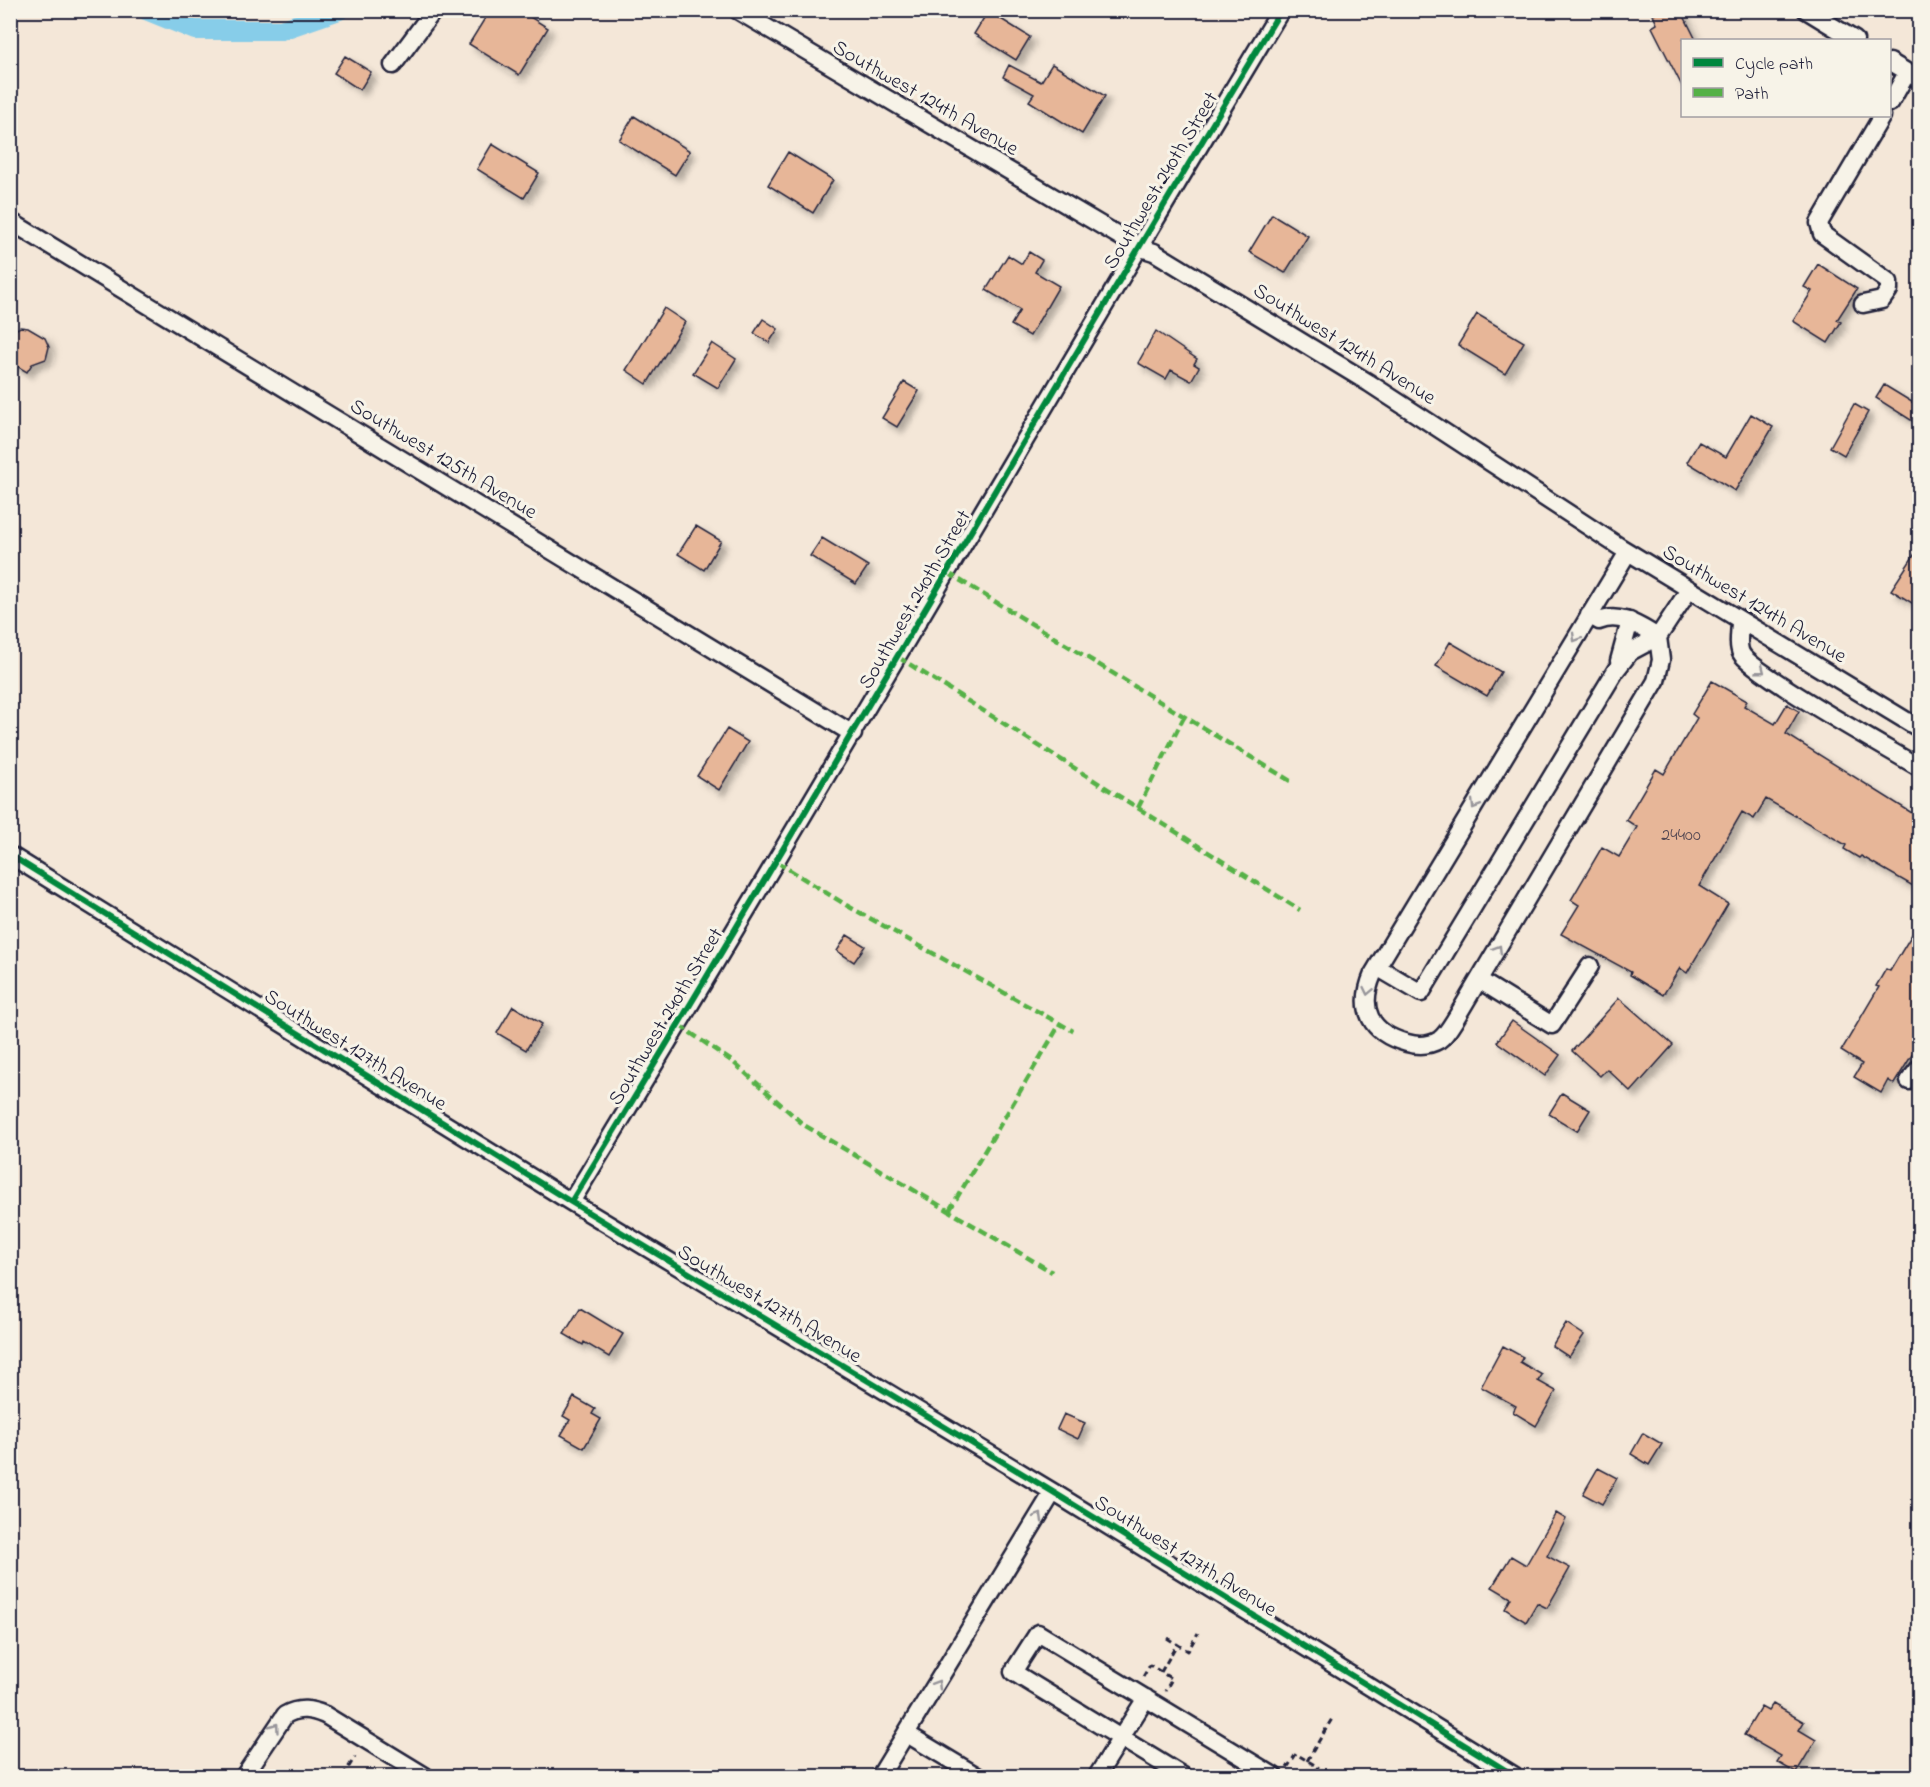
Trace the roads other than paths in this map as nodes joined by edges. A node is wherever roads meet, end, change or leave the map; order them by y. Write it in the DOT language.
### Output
graph roads {
  1 [pos="434,10"];
  2 [pos="737,10"];
  3 [pos="1281,10"];
  4 [pos="1806,10"];
  5 [pos="1853,39"];
  6 [pos="1891,63"];
  7 [pos="393,65"];
  8 [pos="1913,77"];
  9 [pos="1891,102"];
  10 [pos="1881,117"];
  11 [pos="10,221"];
  12 [pos="1138,247"];
  13 [pos="1863,304"];
  14 [pos="1628,552"];
  15 [pos="1689,590"];
  16 [pos="1589,615"];
  17 [pos="1630,621"];
  18 [pos="1740,621"];
  19 [pos="1658,637"];
  20 [pos="1616,670"];
  21 [pos="1920,729"];
  22 [pos="853,734"];
  23 [pos="1920,768"];
  24 [pos="10,855"];
  25 [pos="1590,966"];
  26 [pos="1377,967"];
  27 [pos="1479,980"];
  28 [pos="1920,1067"];
  29 [pos="1909,1082"];
  30 [pos="571,1202"];
  31 [pos="1053,1492"];
  32 [pos="1149,1693"];
  33 [pos="907,1734"];
  34 [pos="1121,1738"];
  35 [pos="1279,1774"];
  36 [pos="244,1776"];
  37 [pos="425,1776"];
  38 [pos="880,1776"];
  39 [pos="977,1776"];
  40 [pos="1097,1776"];
  41 [pos="1183,1776"];
  42 [pos="1514,1776"];
  1 -- 7 [label="street"];
  2 -- 12 [label="street, Southwest 124th Avenue"];
  3 -- 12 [label="street, Southwest 240th Street"];
  4 -- 5 [label="street"];
  6 -- 8 [label="street"];
  8 -- 9 [label="street"];
  10 -- 13 [label="street"];
  11 -- 22 [label="street, Southwest 125th Avenue"];
  12 -- 14 [label="street, Southwest 124th Avenue"];
  12 -- 22 [label="street, Southwest 240th Street"];
  14 -- 15 [label="street, Southwest 124th Avenue"];
  14 -- 16 [label="street"];
  15 -- 18 [label="street, Southwest 124th Avenue"];
  15 -- 19 [label="street"];
  16 -- 17 [label="street"];
  16 -- 26 [label="street, one-way"];
  17 -- 19 [label="street"];
  17 -- 20 [label="street"];
  18 -- 21 [label="street, Southwest 124th Avenue"];
  18 -- 23 [label="street, one-way"];
  19 -- 20 [label="street"];
  27 -- 19 [label="street, one-way"];
  20 -- 26 [label="street"];
  22 -- 30 [label="street, Southwest 240th Street"];
  24 -- 30 [label="street, Southwest 127th Avenue"];
  25 -- 27 [label="street"];
  26 -- 27 [label="street, one-way"];
  28 -- 29 [label="street"];
  30 -- 31 [label="street, Southwest 127th Avenue"];
  33 -- 31 [label="street, one-way"];
  31 -- 42 [label="street, Southwest 127th Avenue"];
  32 -- 34 [label="street"];
  32 -- 34 [label="street"];
  32 -- 35 [label="street"];
  33 -- 38 [label="street"];
  33 -- 39 [label="street"];
  34 -- 40 [label="street"];
  34 -- 41 [label="street"];
  36 -- 37 [label="street, one-way"];
}
